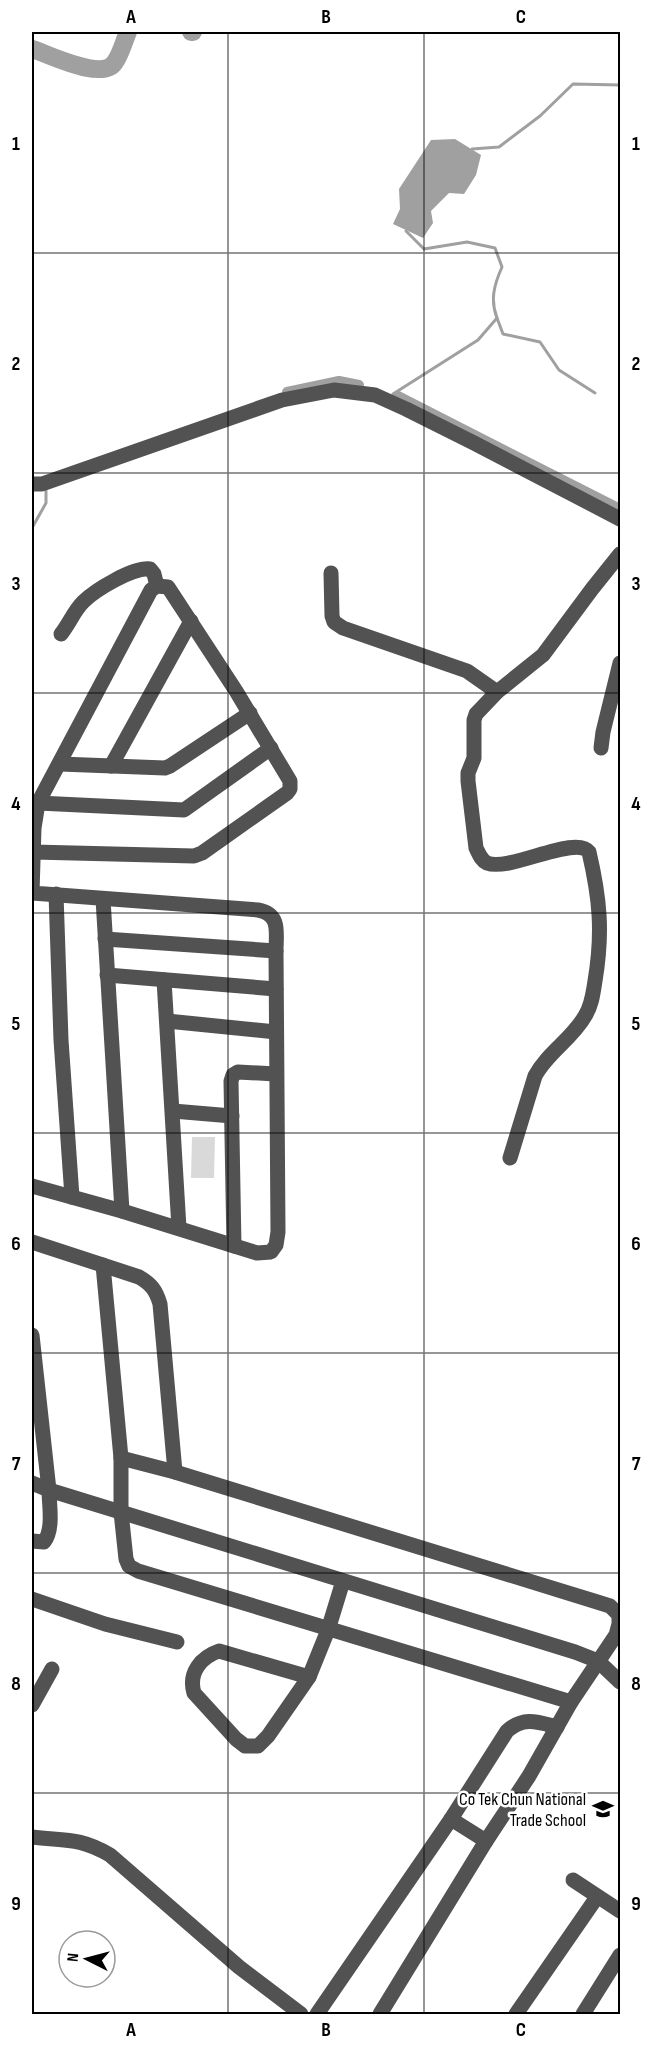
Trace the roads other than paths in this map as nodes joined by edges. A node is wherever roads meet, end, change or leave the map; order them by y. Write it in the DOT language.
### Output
graph roads {
  1 [pos="32,484"];
  2 [pos="621,519"];
  3 [pos="621,554"];
  4 [pos="331,573"];
  5 [pos="157,586"];
  6 [pos="191,621"];
  7 [pos="61,634"];
  8 [pos="621,663"];
  9 [pos="498,692"];
  10 [pos="250,713"];
  11 [pos="271,748"];
  12 [pos="602,748"];
  13 [pos="60,764"];
  14 [pos="111,766"];
  15 [pos="38,803"];
  16 [pos="33,852"];
  17 [pos="32,894"];
  18 [pos="56,894"];
  19 [pos="103,899"];
  20 [pos="105,939"];
  21 [pos="276,951"];
  22 [pos="107,975"];
  23 [pos="164,980"];
  24 [pos="276,989"];
  25 [pos="167,1021"];
  26 [pos="276,1032"];
  27 [pos="276,1074"];
  28 [pos="173,1111"];
  29 [pos="232,1116"];
  30 [pos="510,1158"];
  31 [pos="32,1186"];
  32 [pos="72,1197"];
  33 [pos="122,1211"];
  34 [pos="179,1228"];
  35 [pos="32,1242"];
  36 [pos="234,1246"];
  37 [pos="103,1265"];
  38 [pos="32,1335"];
  39 [pos="34,1378"];
  40 [pos="37,1430"];
  41 [pos="121,1458"];
  42 [pos="175,1472"];
  43 [pos="32,1483"];
  44 [pos="49,1490"];
  45 [pos="121,1512"];
  46 [pos="32,1541"];
  47 [pos="343,1581"];
  48 [pos="32,1599"];
  49 [pos="328,1630"];
  50 [pos="177,1642"];
  51 [pos="598,1661"];
  52 [pos="52,1669"];
  53 [pos="309,1677"];
  54 [pos="621,1682"];
  55 [pos="571,1702"];
  56 [pos="32,1705"];
  57 [pos="557,1727"];
  58 [pos="451,1819"];
  59 [pos="32,1837"];
  60 [pos="486,1840"];
  61 [pos="573,1880"];
  62 [pos="597,1897"];
  63 [pos="621,1911"];
  64 [pos="621,1955"];
  65 [pos="301,2014"];
  66 [pos="316,2014"];
  67 [pos="381,2014"];
  68 [pos="516,2014"];
  69 [pos="584,2014"];
  1 -- 2 [label="street"];
  3 -- 9 [label="street"];
  4 -- 9 [label="street"];
  5 -- 6 [label="street"];
  5 -- 7 [label="street"];
  5 -- 13 [label="street"];
  6 -- 10 [label="street"];
  6 -- 14 [label="street"];
  8 -- 12 [label="street"];
  9 -- 30 [label="street"];
  10 -- 11 [label="street"];
  10 -- 14 [label="street"];
  11 -- 15 [label="street"];
  11 -- 16 [label="street"];
  13 -- 14 [label="street"];
  13 -- 15 [label="street"];
  15 -- 16 [label="street"];
  16 -- 17 [label="street"];
  17 -- 18 [label="street"];
  18 -- 19 [label="street"];
  18 -- 32 [label="street"];
  19 -- 20 [label="street"];
  19 -- 21 [label="street"];
  20 -- 21 [label="street"];
  20 -- 22 [label="street"];
  21 -- 24 [label="street"];
  22 -- 23 [label="street"];
  22 -- 33 [label="street"];
  23 -- 24 [label="street"];
  23 -- 25 [label="street"];
  24 -- 26 [label="street"];
  25 -- 26 [label="street"];
  25 -- 28 [label="street"];
  26 -- 27 [label="street"];
  27 -- 29 [label="street"];
  27 -- 36 [label="street"];
  28 -- 29 [label="street"];
  28 -- 34 [label="street"];
  29 -- 36 [label="street"];
  31 -- 32 [label="street"];
  32 -- 33 [label="street"];
  33 -- 34 [label="street"];
  34 -- 36 [label="street"];
  35 -- 37 [label="street"];
  37 -- 41 [label="street"];
  37 -- 42 [label="street"];
  38 -- 39 [label="street"];
  39 -- 40 [label="street"];
  40 -- 44 [label="street"];
  41 -- 42 [label="street"];
  41 -- 45 [label="street"];
  42 -- 51 [label="street"];
  43 -- 44 [label="street"];
  44 -- 45 [label="street"];
  44 -- 46 [label="street"];
  45 -- 47 [label="street"];
  45 -- 49 [label="street"];
  47 -- 49 [label="street"];
  47 -- 51 [label="street"];
  48 -- 50 [label="street"];
  49 -- 53 [label="street"];
  49 -- 55 [label="street"];
  51 -- 54 [label="street"];
  51 -- 55 [label="street"];
  52 -- 56 [label="street"];
  53 -- 53 [label="street"];
  55 -- 57 [label="street"];
  57 -- 58 [label="street"];
  57 -- 60 [label="street"];
  58 -- 60 [label="street"];
  58 -- 66 [label="street"];
  59 -- 65 [label="street"];
  60 -- 67 [label="street"];
  61 -- 62 [label="street"];
  62 -- 63 [label="street"];
  62 -- 68 [label="street"];
  64 -- 69 [label="street"];
}
